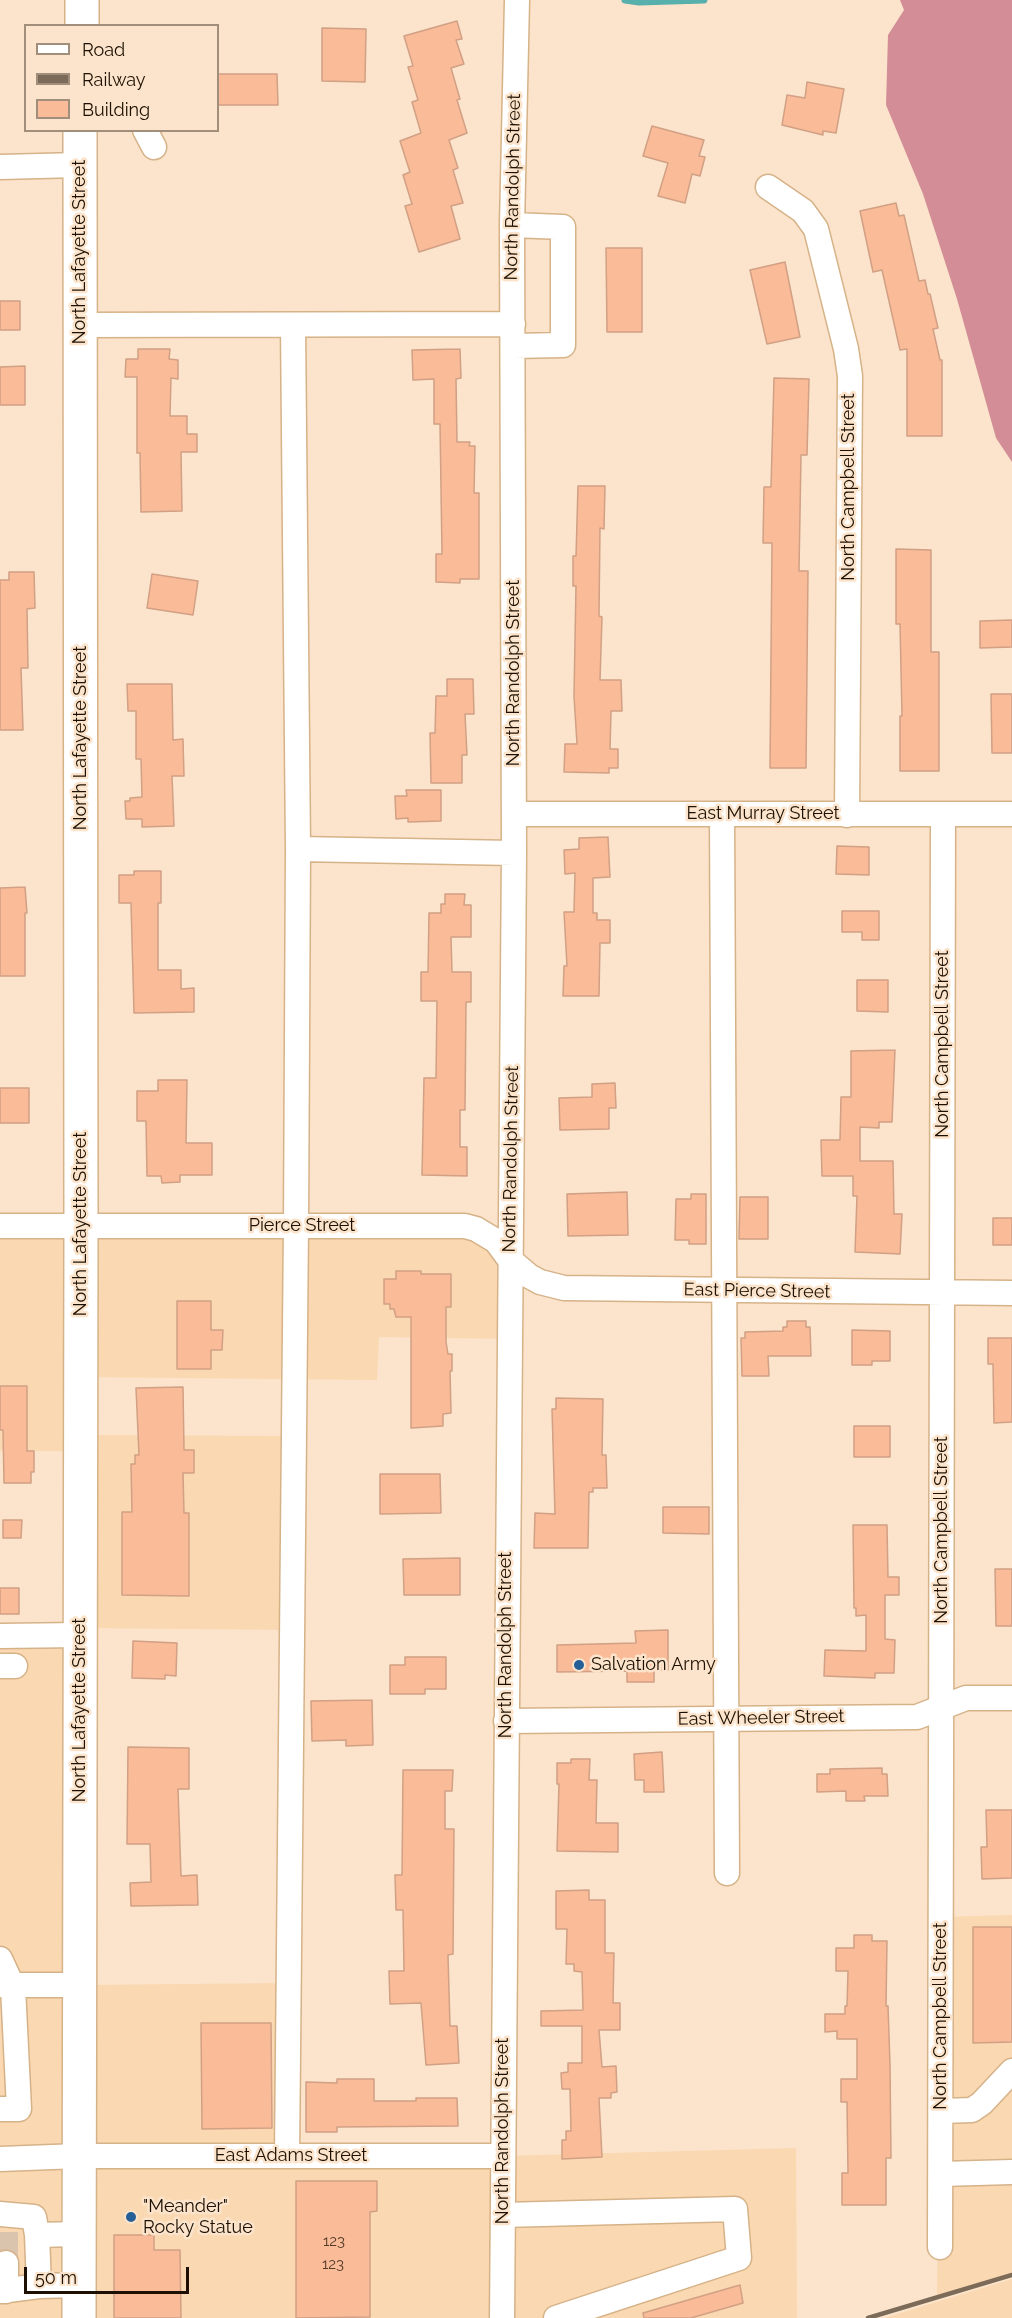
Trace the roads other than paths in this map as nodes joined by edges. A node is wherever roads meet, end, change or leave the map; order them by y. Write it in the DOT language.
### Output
graph roads {
  1 [pos="82,0"];
  2 [pos="517,0"];
  3 [pos="82,24"];
  4 [pos="80,132"];
  5 [pos="79,165"];
  6 [pos="0,167"];
  7 [pos="768,186"];
  8 [pos="512,225"];
  9 [pos="80,325"];
  10 [pos="293,325"];
  11 [pos="513,335"];
  12 [pos="514,813"];
  13 [pos="722,814"];
  14 [pos="943,814"];
  15 [pos="1012,814"];
  16 [pos="847,815"];
  17 [pos="298,849"];
  18 [pos="514,854"];
  19 [pos="0,1226"];
  20 [pos="81,1226"];
  21 [pos="296,1226"];
  22 [pos="510,1260"];
  23 [pos="724,1290"];
  24 [pos="943,1293"];
  25 [pos="1012,1293"];
  26 [pos="80,1635"];
  27 [pos="0,1636"];
  28 [pos="1012,1698"];
  29 [pos="942,1708"];
  30 [pos="726,1719"];
  31 [pos="506,1721"];
  32 [pos="727,1873"];
  33 [pos="0,1959"];
  34 [pos="80,1985"];
  35 [pos="7,1986"];
  36 [pos="1012,2071"];
  37 [pos="0,2109"];
  38 [pos="941,2111"];
  39 [pos="79,2156"];
  40 [pos="503,2156"];
  41 [pos="287,2157"];
  42 [pos="0,2159"];
  43 [pos="1012,2172"];
  44 [pos="940,2174"];
  45 [pos="503,2215"];
  46 [pos="4,2220"];
  47 [pos="78,2234"];
  48 [pos="37,2235"];
  49 [pos="940,2247"];
  50 [pos="6,2263"];
  51 [pos="79,2285"];
  52 [pos="39,2286"];
  53 [pos="3,2291"];
  54 [pos="79,2318"];
  55 [pos="502,2318"];
  56 [pos="556,2318"];
  1 -- 3 [label="highway"];
  2 -- 8 [label="street, North Randolph Street"];
  4 -- 5 [label="highway, North Lafayette Street"];
  5 -- 6 [label="street"];
  5 -- 9 [label="highway, North Lafayette Street"];
  7 -- 16 [label="street, North Campbell Street"];
  8 -- 11 [label="street, North Randolph Street"];
  8 -- 11 [label="street"];
  9 -- 10 [label="street"];
  9 -- 20 [label="highway, North Lafayette Street"];
  10 -- 11 [label="street"];
  10 -- 17 [label="street"];
  11 -- 12 [label="street, North Randolph Street"];
  12 -- 13 [label="street, East Murray Street"];
  12 -- 18 [label="street, North Randolph Street"];
  13 -- 16 [label="street, East Murray Street"];
  13 -- 23 [label="street"];
  14 -- 15 [label="street, East Murray Street"];
  14 -- 16 [label="street, East Murray Street"];
  14 -- 24 [label="street, North Campbell Street"];
  17 -- 18 [label="street"];
  17 -- 21 [label="street"];
  18 -- 22 [label="street, North Randolph Street"];
  19 -- 20 [label="street, Pierce Street"];
  20 -- 21 [label="street, Pierce Street"];
  20 -- 26 [label="highway, North Lafayette Street"];
  21 -- 22 [label="street, Pierce Street"];
  21 -- 41 [label="street"];
  22 -- 23 [label="street, East Pierce Street"];
  22 -- 31 [label="street, North Randolph Street"];
  23 -- 24 [label="street, East Pierce Street"];
  23 -- 30 [label="street"];
  24 -- 25 [label="street, East Pierce Street"];
  24 -- 29 [label="street, North Campbell Street"];
  26 -- 27 [label="street"];
  26 -- 34 [label="highway, North Lafayette Street"];
  28 -- 29 [label="street, East Wheeler Street"];
  29 -- 30 [label="street, East Wheeler Street"];
  29 -- 38 [label="street, North Campbell Street"];
  30 -- 31 [label="street, East Wheeler Street"];
  30 -- 32 [label="street"];
  31 -- 40 [label="street, North Randolph Street"];
  33 -- 35 [label="street"];
  34 -- 35 [label="street"];
  34 -- 39 [label="highway, North Lafayette Street"];
  35 -- 37 [label="street"];
  36 -- 38 [label="street"];
  38 -- 44 [label="street, North Campbell Street"];
  39 -- 41 [label="street, East Adams Street"];
  39 -- 42 [label="street, East Adams Street"];
  39 -- 47 [label="highway, North Lafayette Street"];
  40 -- 41 [label="street, East Adams Street"];
  40 -- 45 [label="street, North Randolph Street"];
  43 -- 44 [label="street"];
  44 -- 49 [label="street, North Campbell Street"];
  45 -- 55 [label="street, North Randolph Street"];
  45 -- 56 [label="street"];
  46 -- 48 [label="street"];
  47 -- 48 [label="street"];
  47 -- 51 [label="highway, North Lafayette Street"];
  48 -- 52 [label="street"];
  50 -- 53 [label="street"];
  51 -- 52 [label="street"];
  51 -- 54 [label="highway, North Lafayette Street"];
  52 -- 53 [label="street"];
}
